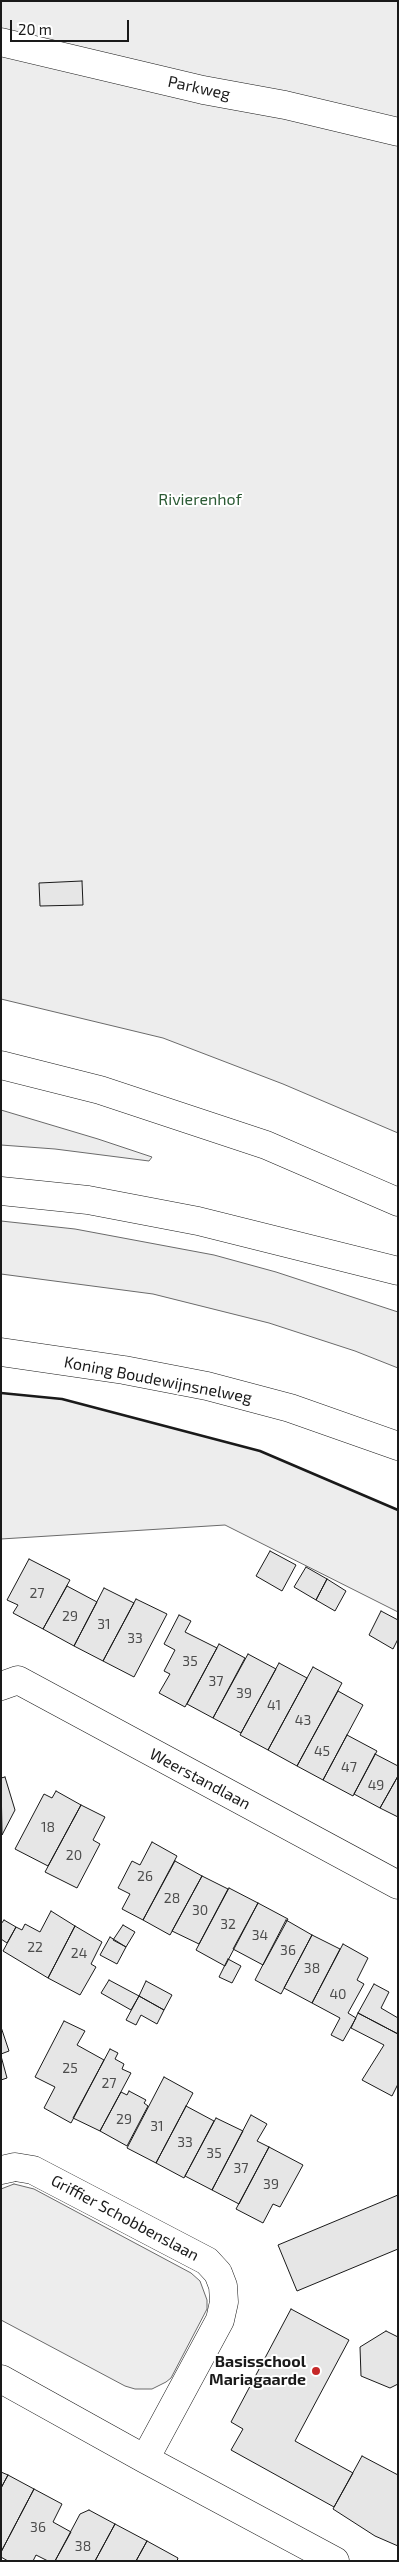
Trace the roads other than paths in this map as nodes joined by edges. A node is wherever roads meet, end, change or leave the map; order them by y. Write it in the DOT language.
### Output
graph roads {
  1 [pos="1,42"];
  2 [pos="398,132"];
  3 [pos="1,1065"];
  4 [pos="1,1191"];
  5 [pos="398,1202"];
  6 [pos="398,1271"];
  7 [pos="1,1352"];
  8 [pos="398,1446"];
  9 [pos="1,1686"];
  10 [pos="398,1885"];
  11 [pos="1,2170"];
  12 [pos="1,2379"];
  13 [pos="145,2459"];
  14 [pos="335,2561"];
  1 -- 2 [label="main road, Parkweg"];
  3 -- 5 [label="main road"];
  4 -- 6 [label="main road"];
  7 -- 8 [label="main road, Koning Boudewijnsnelweg"];
  9 -- 10 [label="main road, Weerstandlaan"];
  11 -- 13 [label="main road, Griffier Schobbenslaan"];
  12 -- 13 [label="main road"];
  13 -- 14 [label="main road"];
}
